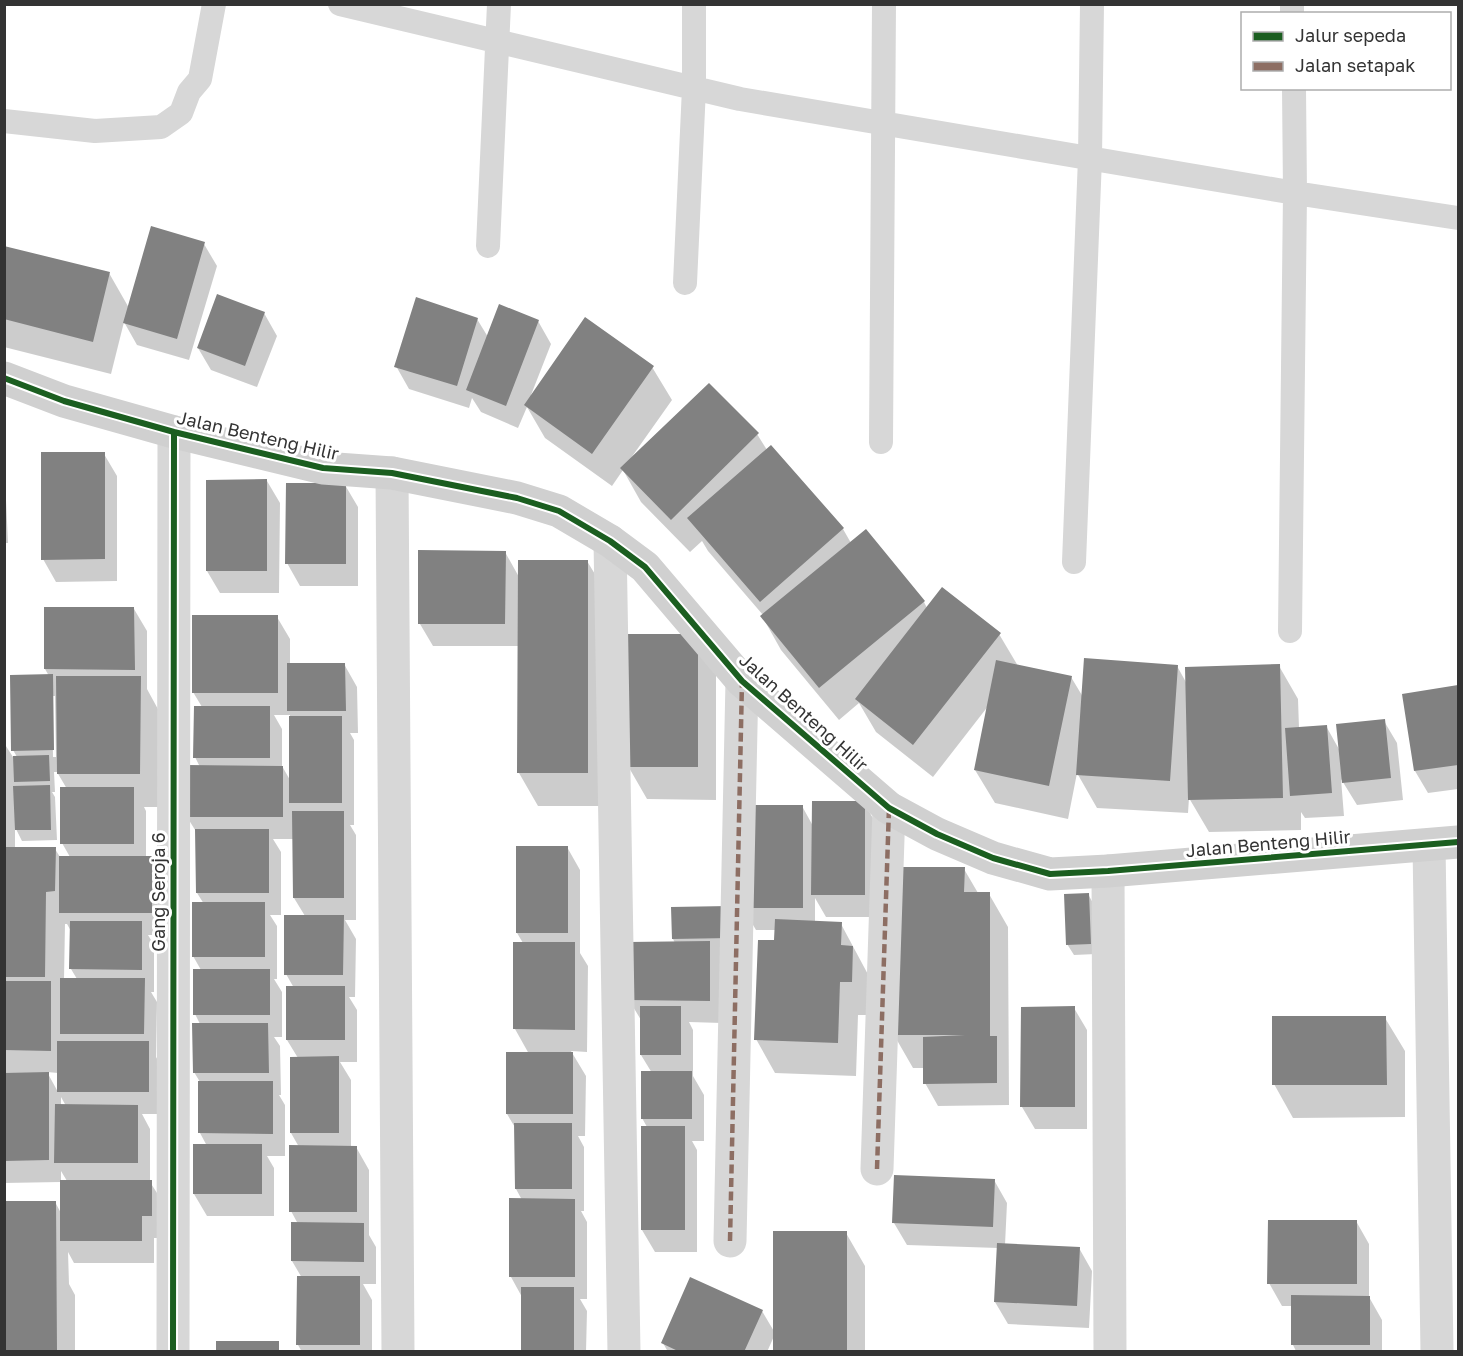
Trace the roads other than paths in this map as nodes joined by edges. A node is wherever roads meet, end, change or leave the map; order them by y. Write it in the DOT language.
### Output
graph roads {
  1 [pos="214,4"];
  2 [pos="340,4"];
  3 [pos="499,4"];
  4 [pos="694,4"];
  5 [pos="884,4"];
  6 [pos="1092,4"];
  7 [pos="497,41"];
  8 [pos="694,88"];
  9 [pos="1294,90"];
  10 [pos="4,121"];
  11 [pos="882,123"];
  12 [pos="1090,158"];
  13 [pos="1295,193"];
  14 [pos="1458,218"];
  15 [pos="488,246"];
  16 [pos="685,283"];
  17 [pos="4,378"];
  18 [pos="174,432"];
  19 [pos="881,442"];
  20 [pos="392,473"];
  21 [pos="610,541"];
  22 [pos="1074,562"];
  23 [pos="1290,631"];
  24 [pos="742,681"];
  25 [pos="890,808"];
  26 [pos="1444,844"];
  27 [pos="1108,871"];
  28 [pos="877,1169"];
  29 [pos="730,1241"];
  30 [pos="173,1352"];
  31 [pos="398,1352"];
  32 [pos="624,1352"];
  33 [pos="1110,1352"];
  34 [pos="1437,1352"];
  1 -- 10 [label="lane"];
  2 -- 7 [label="lane"];
  3 -- 7 [label="lane"];
  4 -- 8 [label="lane"];
  5 -- 11 [label="lane"];
  6 -- 12 [label="lane"];
  7 -- 8 [label="lane"];
  7 -- 15 [label="lane"];
  8 -- 11 [label="lane"];
  8 -- 16 [label="lane"];
  9 -- 13 [label="lane"];
  11 -- 12 [label="lane"];
  11 -- 19 [label="lane"];
  12 -- 13 [label="lane"];
  12 -- 22 [label="lane"];
  13 -- 14 [label="lane"];
  13 -- 23 [label="lane"];
  17 -- 18 [label="street, Jalan Benteng Hilir"];
  18 -- 20 [label="street, Jalan Benteng Hilir"];
  18 -- 30 [label="street, Gang Seroja 6"];
  20 -- 21 [label="street, Jalan Benteng Hilir"];
  20 -- 31 [label="street"];
  21 -- 24 [label="street, Jalan Benteng Hilir"];
  21 -- 32 [label="street"];
  24 -- 25 [label="street, Jalan Benteng Hilir"];
  24 -- 29 [label="street"];
  25 -- 27 [label="street, Jalan Benteng Hilir"];
  25 -- 28 [label="street"];
  26 -- 27 [label="street, Jalan Benteng Hilir"];
  26 -- 34 [label="street"];
  27 -- 33 [label="street"];
}
